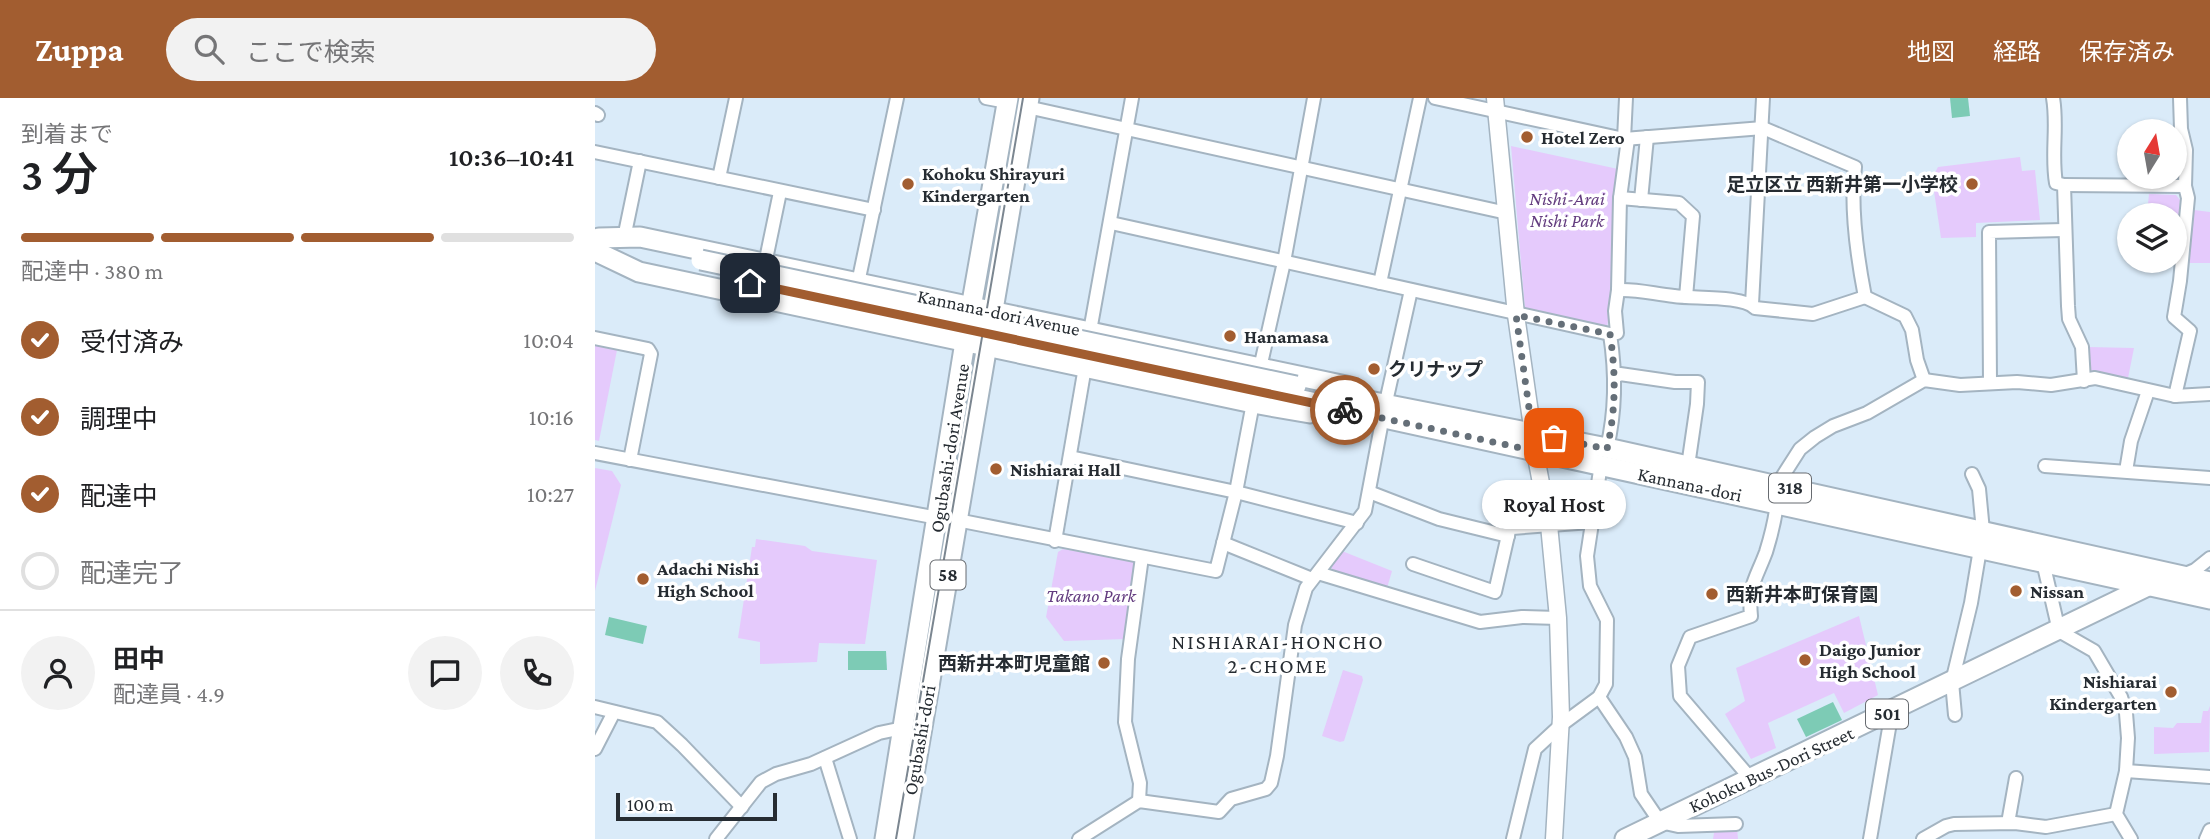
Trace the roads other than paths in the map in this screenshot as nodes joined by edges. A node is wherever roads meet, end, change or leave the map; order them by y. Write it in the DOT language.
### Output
graph roads {
  1 [pos="736,98"];
  2 [pos="897,98"];
  3 [pos="986,98"];
  4 [pos="1132,98"];
  5 [pos="1314,98"];
  6 [pos="1420,98"];
  7 [pos="1435,98"];
  8 [pos="1626,98"];
  9 [pos="1763,98"];
  10 [pos="2053,98"];
  11 [pos="2180,98"];
  12 [pos="1007,100"];
  13 [pos="1028,103"];
  14 [pos="1495,105"];
  15 [pos="2181,119"];
  16 [pos="1763,128"];
  17 [pos="1126,129"];
  18 [pos="1647,137"];
  19 [pos="1626,139"];
  20 [pos="595,152"];
  21 [pos="640,161"];
  22 [pos="1302,167"];
  23 [pos="719,178"];
  24 [pos="2064,185"];
  25 [pos="2117,185"];
  26 [pos="1401,188"];
  27 [pos="2185,189"];
  28 [pos="780,192"];
  29 [pos="1620,198"];
  30 [pos="1641,200"];
  31 [pos="874,210"];
  32 [pos="1507,213"];
  33 [pos="1111,223"];
  34 [pos="2064,230"];
  35 [pos="624,238"];
  36 [pos="597,245"];
  37 [pos="1284,262"];
  38 [pos="765,264"];
  39 [pos="858,283"];
  40 [pos="1380,283"];
  41 [pos="1411,290"];
  42 [pos="1618,290"];
  43 [pos="1686,297"];
  44 [pos="1865,298"];
  45 [pos="1752,304"];
  46 [pos="972,306"];
  47 [pos="993,311"];
  48 [pos="1516,315"];
  49 [pos="1090,331"];
  50 [pos="1610,334"];
  51 [pos="595,338"];
  52 [pos="965,342"];
  53 [pos="987,346"];
  54 [pos="1084,367"];
  55 [pos="1261,368"];
  56 [pos="1615,377"];
  57 [pos="1924,380"];
  58 [pos="2084,381"];
  59 [pos="1990,383"];
  60 [pos="2148,391"];
  61 [pos="1294,392"];
  62 [pos="2210,394"];
  63 [pos="2175,396"];
  64 [pos="1253,403"];
  65 [pos="1389,412"];
  66 [pos="1534,442"];
  67 [pos="595,453"];
  68 [pos="1604,456"];
  69 [pos="1070,457"];
  70 [pos="630,460"];
  71 [pos="1688,466"];
  72 [pos="2045,466"];
  73 [pos="2126,471"];
  74 [pos="1972,474"];
  75 [pos="2210,478"];
  76 [pos="1236,492"];
  77 [pos="1369,492"];
  78 [pos="1777,494"];
  79 [pos="947,519"];
  80 [pos="1591,522"];
  81 [pos="1357,523"];
  82 [pos="1549,524"];
  83 [pos="1508,536"];
  84 [pos="1981,540"];
  85 [pos="1055,541"];
  86 [pos="1223,543"];
  87 [pos="1142,557"];
  88 [pos="2210,558"];
  89 [pos="2043,562"];
  90 [pos="1413,564"];
  91 [pos="2183,575"];
  92 [pos="1315,576"];
  93 [pos="2210,582"];
  94 [pos="2148,585"];
  95 [pos="2210,599"];
  96 [pos="1558,618"];
  97 [pos="2059,631"];
  98 [pos="1952,682"];
  99 [pos="1599,698"];
  100 [pos="595,707"];
  101 [pos="1892,711"];
  102 [pos="614,712"];
  103 [pos="1955,715"];
  104 [pos="1561,724"];
  105 [pos="903,728"];
  106 [pos="595,749"];
  107 [pos="825,758"];
  108 [pos="2126,771"];
  109 [pos="2016,778"];
  110 [pos="1751,779"];
  111 [pos="2209,782"];
  112 [pos="1139,801"];
  113 [pos="741,807"];
  114 [pos="2116,814"];
  115 [pos="1660,822"];
  116 [pos="1736,824"];
  117 [pos="2008,824"];
  118 [pos="2210,830"];
  119 [pos="716,839"];
  120 [pos="850,839"];
  121 [pos="885,839"];
  122 [pos="903,839"];
  123 [pos="1079,839"];
  124 [pos="1513,839"];
  125 [pos="1554,839"];
  126 [pos="1625,839"];
  127 [pos="1870,839"];
  128 [pos="1923,839"];
  129 [pos="2131,839"];
  130 [pos="2206,839"];
  1 -- 23 [label="street"];
  2 -- 31 [label="street"];
  3 -- 12 [label="street"];
  4 -- 17 [label="street"];
  5 -- 22 [label="street"];
  6 -- 26 [label="street"];
  7 -- 14 [label="street"];
  8 -- 19 [label="street"];
  9 -- 16 [label="street"];
  10 -- 24 [label="street"];
  11 -- 15 [label="street"];
  12 -- 46 [label="main road, Ogubashi-dori Avenue / 58"];
  13 -- 17 [label="street"];
  13 -- 47 [label="main road, 58"];
  14 -- 19 [label="street"];
  14 -- 32 [label="street"];
  16 -- 18 [label="street"];
  16 -- 44 [label="street"];
  16 -- 45 [label="street"];
  17 -- 22 [label="street"];
  17 -- 33 [label="street"];
  18 -- 19 [label="street"];
  18 -- 30 [label="street"];
  19 -- 29 [label="street"];
  20 -- 21 [label="street"];
  21 -- 23 [label="street"];
  21 -- 35 [label="street"];
  22 -- 26 [label="street"];
  22 -- 37 [label="street"];
  23 -- 28 [label="street"];
  24 -- 25 [label="street"];
  24 -- 34 [label="street"];
  26 -- 32 [label="street"];
  26 -- 40 [label="street"];
  27 -- 63 [label="street"];
  28 -- 31 [label="street"];
  28 -- 38 [label="street"];
  29 -- 30 [label="street"];
  29 -- 42 [label="street"];
  30 -- 43 [label="street"];
  31 -- 39 [label="street"];
  32 -- 48 [label="street"];
  33 -- 37 [label="street"];
  33 -- 49 [label="street"];
  34 -- 58 [label="street"];
  34 -- 59 [label="street"];
  35 -- 36 [label="main road, Kannana-dori Avenue / 318"];
  35 -- 38 [label="main road, Kannana-dori Avenue / 318"];
  36 -- 52 [label="main road, Kannana-dori Avenue / 318"];
  36 -- 61 [label="main road, Kannana-dori Avenue / 318"];
  37 -- 40 [label="street"];
  37 -- 55 [label="street"];
  38 -- 39 [label="main road, Kannana-dori Avenue / 318"];
  39 -- 46 [label="main road, Kannana-dori Avenue / 318"];
  40 -- 41 [label="street"];
  41 -- 48 [label="street"];
  41 -- 65 [label="street"];
  42 -- 43 [label="street"];
  42 -- 50 [label="street"];
  43 -- 45 [label="street"];
  44 -- 45 [label="street"];
  44 -- 57 [label="street"];
  46 -- 47 [label="main road, Kannana-dori Avenue / 318"];
  46 -- 52 [label="main road, Ogubashi-dori Avenue / 58"];
  47 -- 49 [label="main road, Kannana-dori Avenue / 318"];
  47 -- 53 [label="main road, Ogubashi-dori / 58"];
  48 -- 50 [label="street"];
  48 -- 66 [label="street"];
  49 -- 55 [label="main road, Kannana-dori Avenue / 318"];
  50 -- 56 [label="street"];
  51 -- 70 [label="street"];
  52 -- 53 [label="main road, Kannana-dori Avenue / 318"];
  52 -- 79 [label="main road, Ogubashi-dori Avenue / 58"];
  53 -- 54 [label="main road, Kannana-dori Avenue / 318"];
  53 -- 79 [label="main road, Ogubashi-dori / 58"];
  54 -- 64 [label="main road, Kannana-dori Avenue / 318"];
  54 -- 69 [label="street"];
  55 -- 65 [label="main road, Kannana-dori Avenue / 318"];
  56 -- 68 [label="street"];
  56 -- 71 [label="street"];
  57 -- 59 [label="street"];
  57 -- 78 [label="street"];
  58 -- 59 [label="street"];
  58 -- 60 [label="street"];
  60 -- 63 [label="street"];
  60 -- 73 [label="street"];
  61 -- 65 [label="main road, Kannana-dori / 318"];
  62 -- 63 [label="street"];
  64 -- 65 [label="main road, Kannana-dori Avenue / 318"];
  64 -- 76 [label="street"];
  65 -- 66 [label="main road, Kannana-dori / 318"];
  65 -- 77 [label="street"];
  66 -- 68 [label="main road, Kannana-dori / 318"];
  66 -- 82 [label="street"];
  67 -- 70 [label="street"];
  68 -- 71 [label="main road, Kannana-dori / 318"];
  68 -- 78 [label="main road, Kannana-dori / 318"];
  68 -- 80 [label="street"];
  69 -- 76 [label="street"];
  69 -- 85 [label="street"];
  70 -- 79 [label="street"];
  71 -- 78 [label="main road, Kannana-dori / 318"];
  72 -- 73 [label="street"];
  73 -- 75 [label="street"];
  74 -- 84 [label="street"];
  76 -- 81 [label="street"];
  76 -- 86 [label="street"];
  77 -- 81 [label="street"];
  77 -- 83 [label="street"];
  78 -- 84 [label="main road, Kannana-dori / 318"];
  78 -- 110 [label="street"];
  79 -- 85 [label="street"];
  79 -- 105 [label="main road, Ogubashi-dori Avenue / 58"];
  79 -- 122 [label="main road, Ogubashi-dori / 58"];
  80 -- 82 [label="street"];
  80 -- 99 [label="street"];
  81 -- 92 [label="street"];
  82 -- 83 [label="street"];
  82 -- 96 [label="street"];
  83 -- 90 [label="street"];
  84 -- 89 [label="main road, Kannana-dori / 318"];
  84 -- 91 [label="main road, Kannana-dori / 318"];
  84 -- 98 [label="street"];
  85 -- 87 [label="street"];
  86 -- 87 [label="street"];
  86 -- 92 [label="street"];
  87 -- 112 [label="street"];
  88 -- 91 [label="street"];
  89 -- 94 [label="main road, Kannana-dori / 318"];
  89 -- 97 [label="street"];
  91 -- 93 [label="main road, Kannana-dori / 318"];
  91 -- 94 [label="main road, Kohoku Bus-Dori Street / 501"];
  92 -- 96 [label="street"];
  92 -- 112 [label="street"];
  94 -- 95 [label="main road, Kannana-dori / 318"];
  94 -- 97 [label="main road, Kohoku Bus-Dori Street / 501"];
  96 -- 104 [label="street"];
  97 -- 98 [label="main road, Kohoku Bus-Dori Street / 501"];
  97 -- 108 [label="street"];
  98 -- 101 [label="main road, Kohoku Bus-Dori Street / 501"];
  98 -- 103 [label="street"];
  99 -- 104 [label="street"];
  99 -- 115 [label="street"];
  100 -- 102 [label="street"];
  101 -- 110 [label="main road, Kohoku Bus-Dori Street / 501"];
  101 -- 127 [label="street"];
  102 -- 106 [label="street"];
  102 -- 113 [label="street"];
  104 -- 124 [label="street"];
  104 -- 125 [label="street"];
  105 -- 107 [label="street"];
  105 -- 121 [label="main road, Ogubashi-dori Avenue / 58"];
  107 -- 113 [label="street"];
  107 -- 120 [label="street"];
  108 -- 111 [label="street"];
  108 -- 114 [label="street"];
  109 -- 117 [label="street"];
  110 -- 115 [label="main road, Kohoku Bus-Dori Street / 501"];
  112 -- 123 [label="street"];
  113 -- 119 [label="street"];
  114 -- 117 [label="street"];
  114 -- 129 [label="street"];
  115 -- 116 [label="street"];
  115 -- 126 [label="main road, Kohoku Bus-Dori Street / 501"];
  117 -- 128 [label="street"];
  118 -- 130 [label="street"];
}
